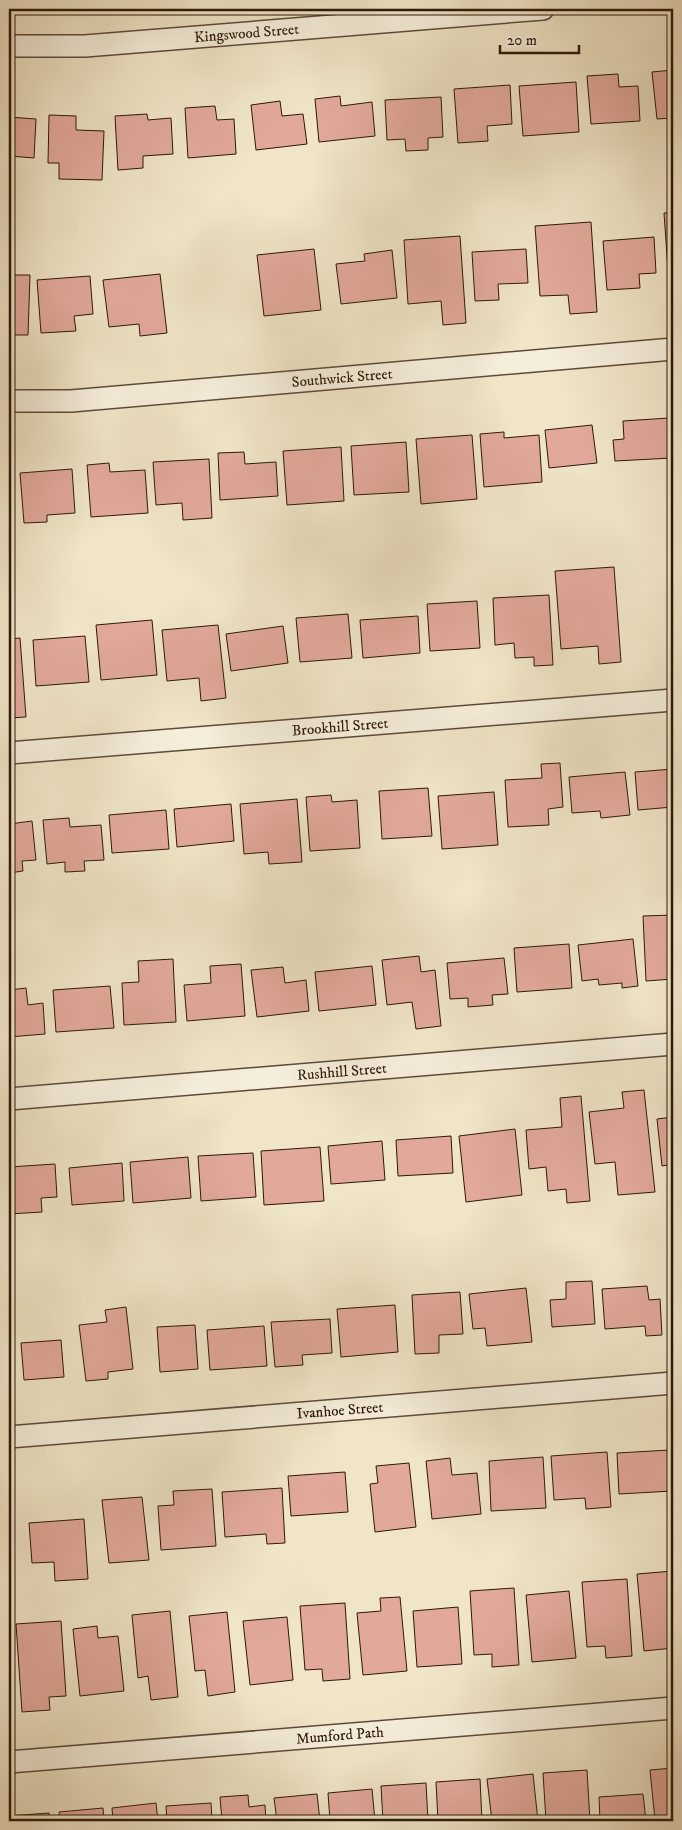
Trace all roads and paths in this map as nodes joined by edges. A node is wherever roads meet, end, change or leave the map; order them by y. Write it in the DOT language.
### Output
graph roads {
  1 [pos="544,9"];
  2 [pos="9,46"];
  3 [pos="673,349"];
  4 [pos="9,401"];
  5 [pos="673,700"];
  6 [pos="9,753"];
  7 [pos="673,1044"];
  8 [pos="9,1099"];
  9 [pos="673,1383"];
  10 [pos="9,1437"];
  11 [pos="673,1708"];
  12 [pos="9,1762"];
  1 -- 2 [label="street, Kingswood Street"];
  3 -- 4 [label="street, Southwick Street"];
  5 -- 6 [label="street, Brookhill Street"];
  7 -- 8 [label="street, Rushhill Street"];
  9 -- 10 [label="street, Ivanhoe Street"];
  11 -- 12 [label="street, Mumford Path"];
}
